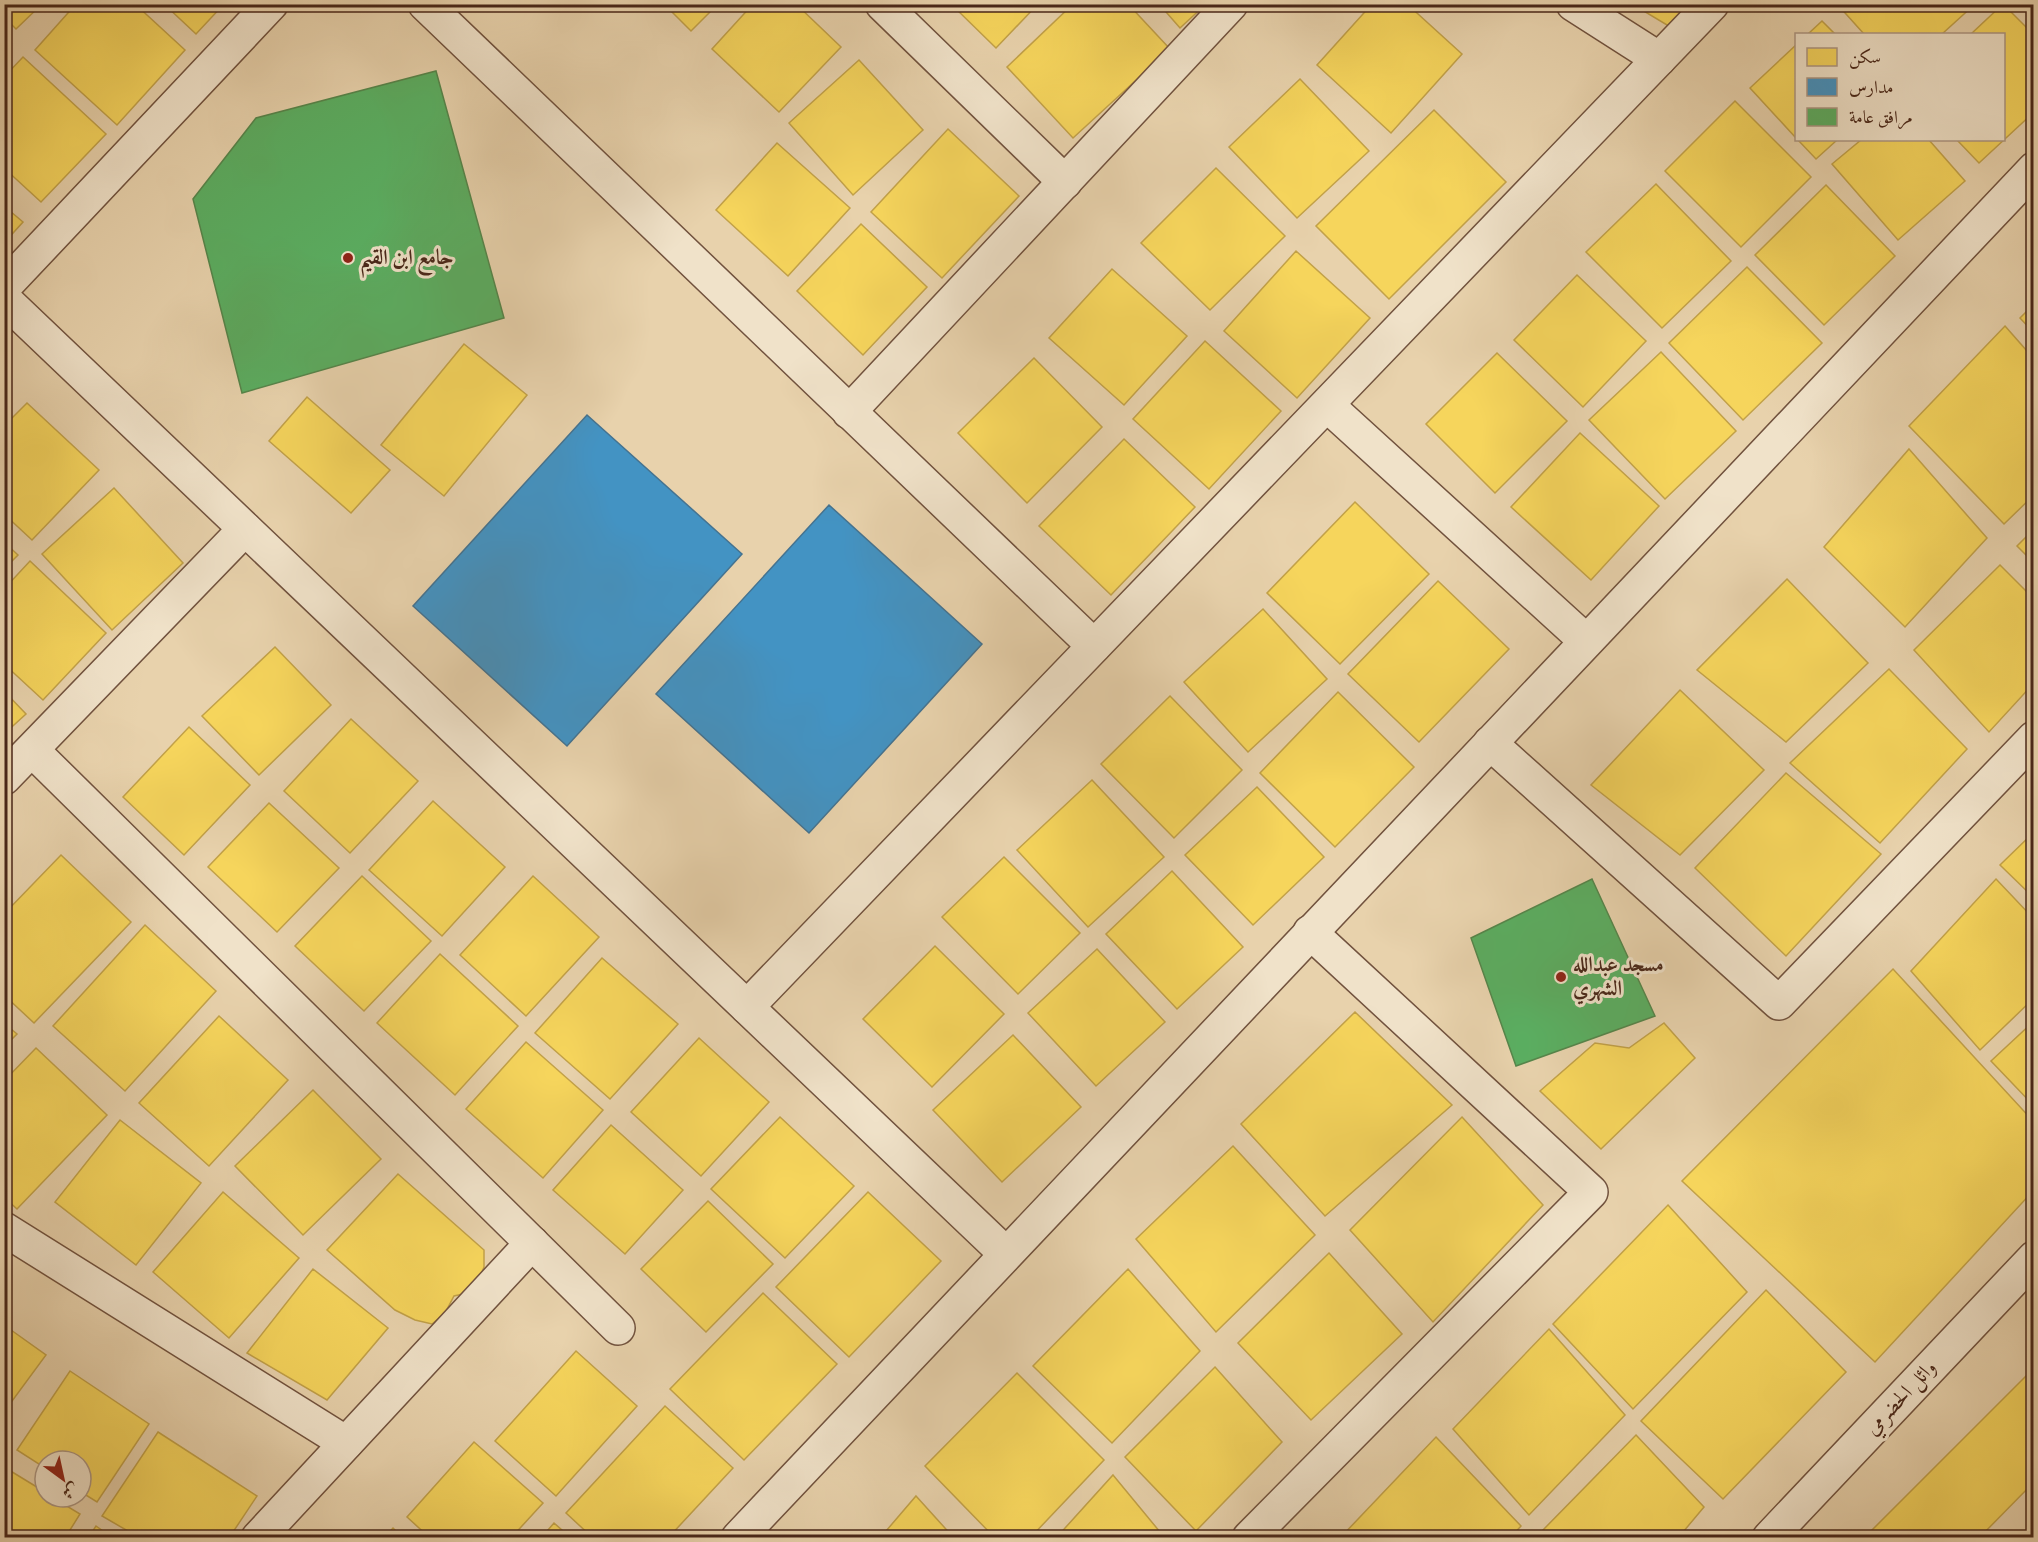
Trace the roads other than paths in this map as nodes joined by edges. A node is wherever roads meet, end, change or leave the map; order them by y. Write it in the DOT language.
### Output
graph roads {
  1 [pos="271,4"];
  2 [pos="424,4"];
  3 [pos="882,4"];
  4 [pos="1232,4"];
  5 [pos="1573,4"];
  6 [pos="1712,4"];
  7 [pos="1659,59"];
  8 [pos="2034,168"];
  9 [pos="1065,182"];
  10 [pos="4,288"];
  11 [pos="4,299"];
  12 [pos="1327,405"];
  13 [pos="849,412"];
  14 [pos="245,529"];
  15 [pos="1586,641"];
  16 [pos="1094,646"];
  17 [pos="2034,738"];
  18 [pos="1490,743"];
  19 [pos="32,750"];
  20 [pos="4,778"];
  21 [pos="1310,932"];
  22 [pos="747,1007"];
  23 [pos="4,1229"];
  24 [pos="532,1243"];
  25 [pos="1006,1254"];
  26 [pos="2034,1258"];
  27 [pos="618,1329"];
  28 [pos="346,1443"];
  29 [pos="258,1538"];
  30 [pos="738,1538"];
  31 [pos="1249,1538"];
  32 [pos="1769,1538"];
  1 -- 10 [label="street"];
  2 -- 13 [label="street"];
  3 -- 9 [label="street"];
  4 -- 9 [label="street"];
  5 -- 7 [label="street"];
  6 -- 7 [label="street"];
  7 -- 12 [label="street"];
  8 -- 15 [label="street"];
  9 -- 13 [label="street"];
  11 -- 14 [label="street"];
  12 -- 15 [label="street"];
  12 -- 16 [label="street"];
  13 -- 16 [label="street"];
  14 -- 19 [label="street"];
  14 -- 22 [label="street"];
  15 -- 18 [label="street"];
  16 -- 22 [label="street"];
  17 -- 18 [label="street"];
  18 -- 21 [label="street"];
  19 -- 20 [label="street"];
  19 -- 24 [label="street"];
  21 -- 25 [label="street"];
  21 -- 31 [label="street"];
  22 -- 25 [label="street"];
  23 -- 28 [label="street"];
  24 -- 27 [label="street"];
  24 -- 28 [label="street"];
  25 -- 30 [label="street"];
  26 -- 32 [label="street, وائل الحضرمي"];
  28 -- 29 [label="street"];
}
